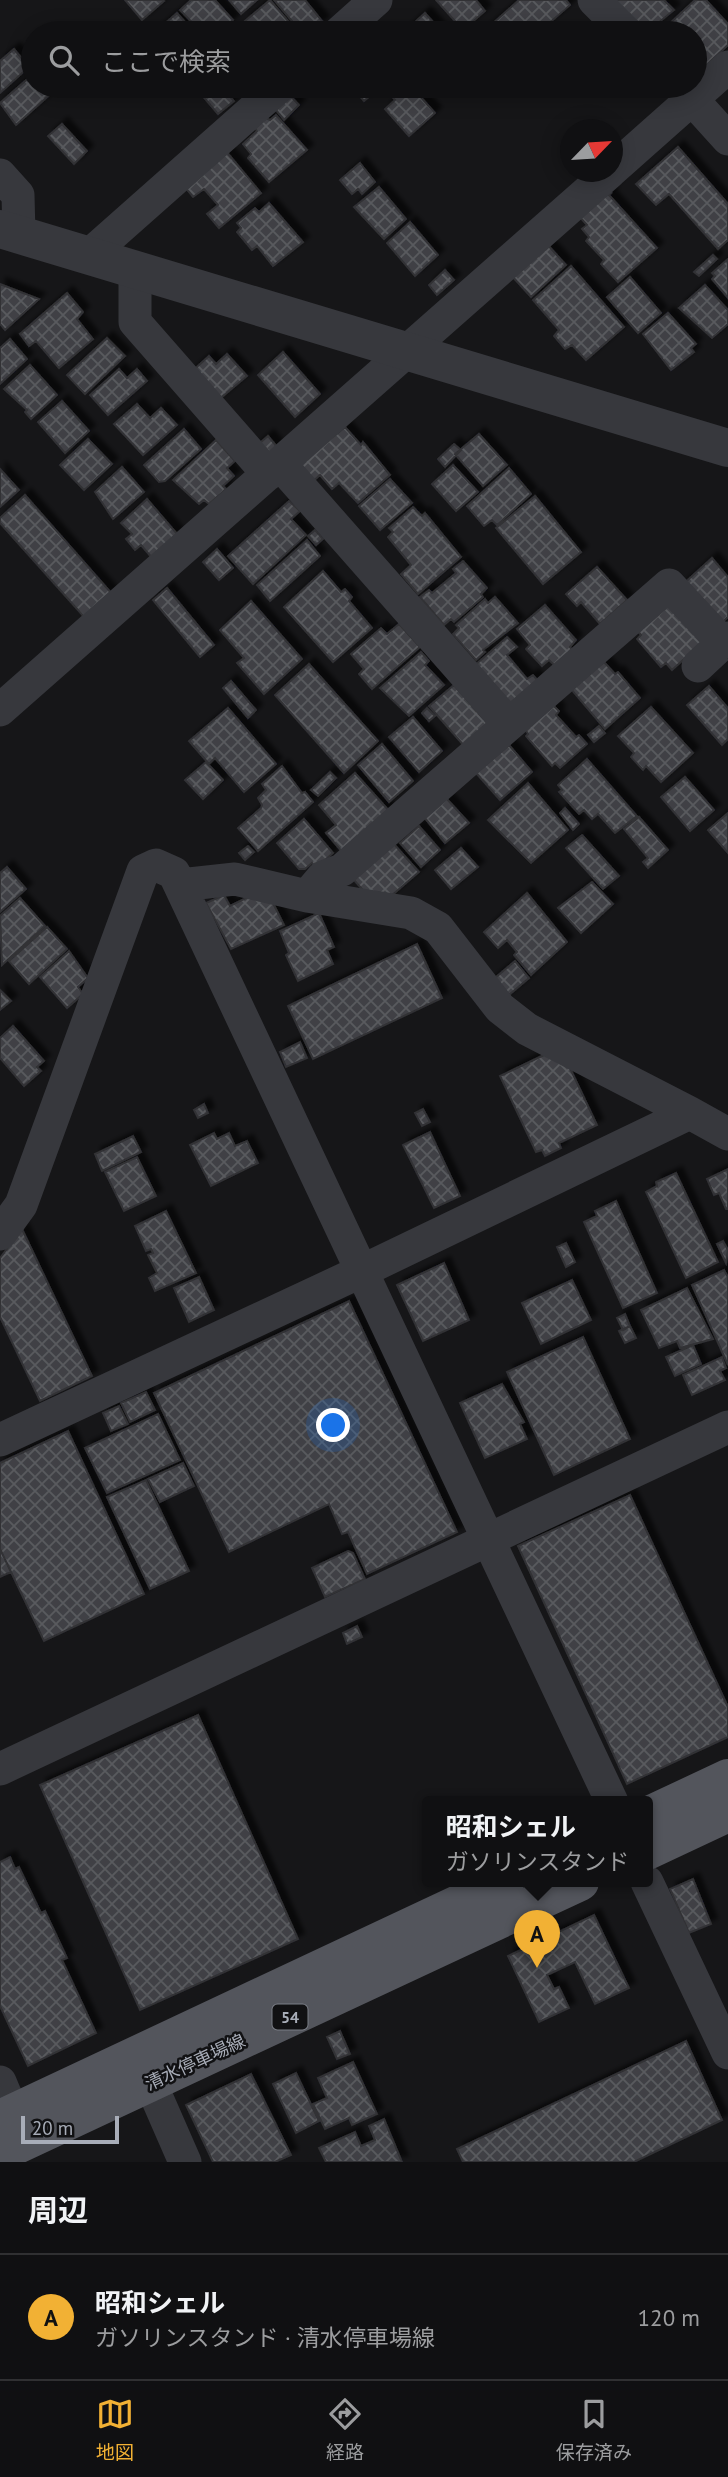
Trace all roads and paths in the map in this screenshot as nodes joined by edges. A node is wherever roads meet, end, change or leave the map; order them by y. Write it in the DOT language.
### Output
graph roads {
  1 [pos="376,0"];
  2 [pos="594,0"];
  3 [pos="352,21"];
  4 [pos="615,21"];
  5 [pos="728,67"];
  6 [pos="707,80"];
  7 [pos="266,98"];
  8 [pos="680,98"];
  9 [pos="691,98"];
  10 [pos="728,139"];
  11 [pos="623,158"];
  12 [pos="0,175"];
  13 [pos="599,182"];
  14 [pos="9,232"];
  15 [pos="88,256"];
  16 [pos="135,270"];
  17 [pos="406,352"];
  18 [pos="728,448"];
  19 [pos="274,469"];
  20 [pos="725,641"];
  21 [pos="698,666"];
  22 [pos="0,710"];
  23 [pos="509,724"];
  24 [pos="180,885"];
  25 [pos="307,896"];
  26 [pos="690,1113"];
  27 [pos="728,1134"];
  28 [pos="0,1234"];
  29 [pos="362,1271"];
  30 [pos="728,1427"];
  31 [pos="0,1440"];
  32 [pos="487,1539"];
  33 [pos="0,1769"];
  34 [pos="728,1778"];
  35 [pos="609,1796"];
  36 [pos="653,1813"];
  37 [pos="728,1813"];
  38 [pos="653,1848"];
  39 [pos="495,1887"];
  40 [pos="568,1887"];
  41 [pos="649,1887"];
  42 [pos="728,2053"];
  43 [pos="143,2068"];
  44 [pos="4,2105"];
  45 [pos="0,2153"];
  46 [pos="185,2162"];
  1 -- 3 [label="street"];
  2 -- 4 [label="street"];
  5 -- 6 [label="street"];
  7 -- 15 [label="street"];
  8 -- 11 [label="street"];
  9 -- 10 [label="street"];
  12 -- 14 [label="street"];
  13 -- 17 [label="street"];
  14 -- 15 [label="street"];
  15 -- 16 [label="street"];
  16 -- 17 [label="street"];
  16 -- 19 [label="street"];
  17 -- 18 [label="street"];
  17 -- 19 [label="street"];
  19 -- 22 [label="street"];
  19 -- 23 [label="street"];
  20 -- 21 [label="street"];
  20 -- 23 [label="street"];
  23 -- 25 [label="street"];
  24 -- 25 [label="street"];
  24 -- 28 [label="street"];
  24 -- 29 [label="street"];
  25 -- 26 [label="street"];
  26 -- 27 [label="street"];
  26 -- 29 [label="street"];
  29 -- 31 [label="street"];
  29 -- 32 [label="street"];
  30 -- 32 [label="street"];
  32 -- 33 [label="street"];
  32 -- 35 [label="street"];
  34 -- 36 [label="main road"];
  37 -- 38 [label="main road"];
  39 -- 43 [label="main road, 清水停車場線 / 54"];
  40 -- 43 [label="main road, 清水停車場線 / 54"];
  41 -- 42 [label="street"];
  43 -- 44 [label="main road, 清水停車場線 / 54"];
  43 -- 45 [label="main road, 清水停車場線 / 54"];
  43 -- 46 [label="street"];
}
